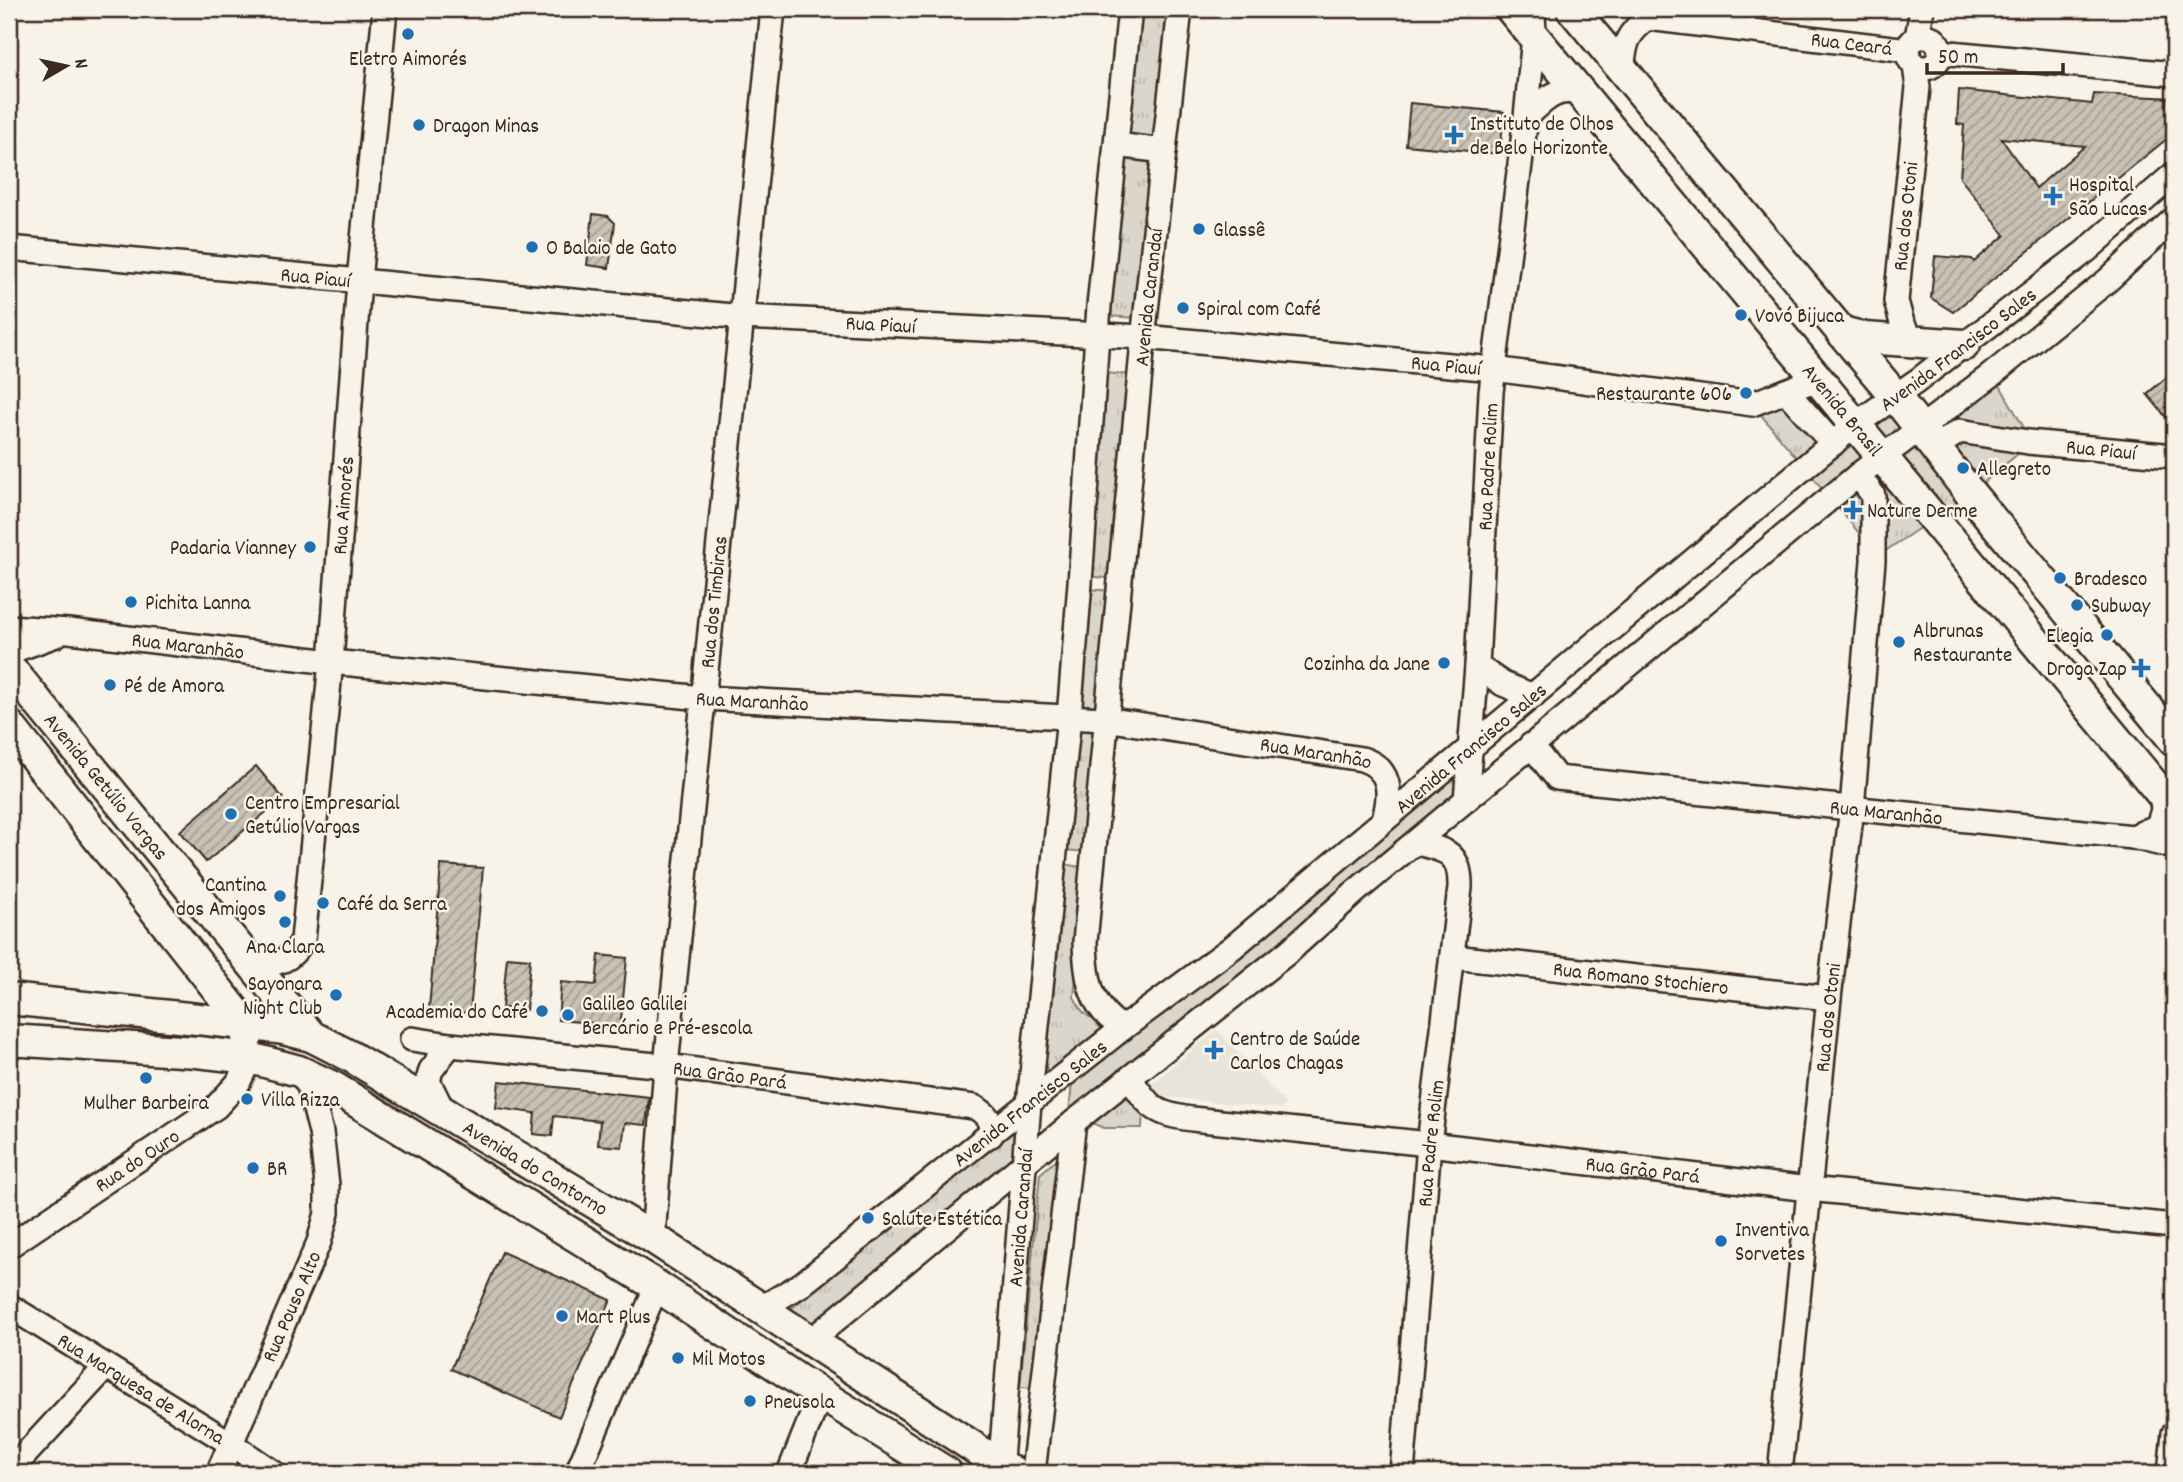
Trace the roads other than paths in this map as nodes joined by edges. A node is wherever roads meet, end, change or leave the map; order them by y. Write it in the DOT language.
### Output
graph roads {
  1 [pos="385,9"];
  2 [pos="774,9"];
  3 [pos="1130,9"];
  4 [pos="1180,9"];
  5 [pos="1511,9"];
  6 [pos="1572,9"];
  7 [pos="1922,9"];
  8 [pos="1533,23"];
  9 [pos="1921,57"];
  10 [pos="1622,70"];
  11 [pos="2174,74"];
  12 [pos="1582,92"];
  13 [pos="1526,117"];
  14 [pos="1116,145"];
  15 [pos="1164,151"];
  16 [pos="2174,174"];
  17 [pos="2174,219"];
  18 [pos="9,248"];
  19 [pos="2086,251"];
  20 [pos="2109,280"];
  21 [pos="359,281"];
  22 [pos="743,317"];
  23 [pos="1842,332"];
  24 [pos="1097,335"];
  25 [pos="1143,337"];
  26 [pos="1913,342"];
  27 [pos="1964,345"];
  28 [pos="1494,369"];
  29 [pos="1817,379"];
  30 [pos="1786,391"];
  31 [pos="1895,396"];
  32 [pos="1856,424"];
  33 [pos="1940,429"];
  34 [pos="1833,444"];
  35 [pos="2174,456"];
  36 [pos="1891,465"];
  37 [pos="1858,475"];
  38 [pos="1873,495"];
  39 [pos="1080,583"];
  40 [pos="1120,587"];
  41 [pos="9,627"];
  42 [pos="69,631"];
  43 [pos="9,652"];
  44 [pos="331,662"];
  45 [pos="1477,666"];
  46 [pos="9,667"];
  47 [pos="1533,696"];
  48 [pos="703,698"];
  49 [pos="1069,717"];
  50 [pos="1105,719"];
  51 [pos="9,725"];
  52 [pos="2174,740"];
  53 [pos="1531,745"];
  54 [pos="1471,747"];
  55 [pos="1466,800"];
  56 [pos="2168,801"];
  57 [pos="1852,808"];
  58 [pos="1384,820"];
  59 [pos="2133,837"];
  60 [pos="1416,843"];
  61 [pos="2174,847"];
  62 [pos="1054,857"];
  63 [pos="1094,863"];
  64 [pos="1233,947"];
  65 [pos="1453,957"];
  66 [pos="252,965"];
  67 [pos="1255,977"];
  68 [pos="1829,998"];
  69 [pos="9,999"];
  70 [pos="245,1024"];
  71 [pos="1124,1028"];
  72 [pos="311,1036"];
  73 [pos="412,1039"];
  74 [pos="9,1041"];
  75 [pos="450,1045"];
  76 [pos="250,1058"];
  77 [pos="666,1066"];
  78 [pos="1072,1070"];
  79 [pos="299,1071"];
  80 [pos="1130,1078"];
  81 [pos="344,1095"];
  82 [pos="1029,1103"];
  83 [pos="443,1111"];
  84 [pos="1074,1122"];
  85 [pos="321,1132"];
  86 [pos="991,1135"];
  87 [pos="1429,1144"];
  88 [pos="1024,1165"];
  89 [pos="1809,1189"];
  90 [pos="2174,1226"];
  91 [pos="653,1238"];
  92 [pos="9,1246"];
  93 [pos="666,1292"];
  94 [pos="9,1306"];
  95 [pos="760,1309"];
  96 [pos="810,1341"];
  97 [pos="106,1367"];
  98 [pos="821,1393"];
  99 [pos="1005,1413"];
  100 [pos="1039,1419"];
  101 [pos="2174,1433"];
  102 [pos="230,1443"];
  103 [pos="1004,1470"];
  104 [pos="9,1472"];
  105 [pos="218,1473"];
  106 [pos="274,1473"];
  107 [pos="577,1473"];
  108 [pos="789,1473"];
  109 [pos="947,1473"];
  110 [pos="1033,1473"];
  111 [pos="1402,1473"];
  112 [pos="1780,1473"];
  113 [pos="2171,1473"];
  1 -- 21 [label="street, Rua Aimorés"];
  2 -- 22 [label="street, Rua dos Timbiras"];
  3 -- 14 [label="street, Avenida Carandaí"];
  4 -- 15 [label="street, Avenida Carandaí"];
  5 -- 8 [label="main road, Avenida Brasil"];
  6 -- 10 [label="main road"];
  7 -- 9 [label="street, Rua dos Otoni"];
  8 -- 12 [label="main road, Avenida Brasil"];
  8 -- 13 [label="street, Rua Padre Rolim"];
  9 -- 10 [label="street, Rua Ceará"];
  9 -- 11 [label="street, Rua Ceará"];
  9 -- 26 [label="street, Rua dos Otoni"];
  10 -- 23 [label="main road"];
  12 -- 13 [label="street"];
  12 -- 29 [label="main road, Avenida Brasil"];
  13 -- 28 [label="street, Rua Padre Rolim"];
  14 -- 15 [label="street"];
  14 -- 24 [label="street, Avenida Carandaí"];
  15 -- 25 [label="street, Avenida Carandaí"];
  16 -- 19 [label="street, Avenida Francisco Sales"];
  17 -- 20 [label="street, Avenida Francisco Sales"];
  18 -- 21 [label="street, Rua Piauí"];
  19 -- 20 [label="street"];
  19 -- 27 [label="street, Avenida Francisco Sales"];
  20 -- 33 [label="street, Avenida Francisco Sales"];
  21 -- 22 [label="street, Rua Piauí"];
  21 -- 44 [label="street, Rua Aimorés"];
  22 -- 24 [label="street, Rua Piauí"];
  22 -- 48 [label="street, Rua dos Timbiras"];
  23 -- 26 [label="main road"];
  23 -- 31 [label="main road"];
  24 -- 25 [label="street, Rua Piauí"];
  24 -- 39 [label="street, Avenida Carandaí"];
  25 -- 28 [label="street, Rua Piauí"];
  25 -- 40 [label="street, Avenida Carandaí"];
  26 -- 27 [label="main road"];
  27 -- 31 [label="street, Avenida Francisco Sales"];
  28 -- 30 [label="street, Rua Piauí"];
  28 -- 45 [label="street, Rua Padre Rolim"];
  29 -- 30 [label="street"];
  29 -- 32 [label="main road, Avenida Brasil"];
  30 -- 34 [label="street"];
  31 -- 32 [label="street, Avenida Francisco Sales"];
  31 -- 33 [label="main road"];
  32 -- 34 [label="street, Avenida Francisco Sales"];
  32 -- 36 [label="main road, Avenida Brasil"];
  33 -- 35 [label="street, Rua Piauí"];
  33 -- 36 [label="street, Avenida Francisco Sales"];
  33 -- 52 [label="main road"];
  34 -- 47 [label="street, Avenida Francisco Sales"];
  36 -- 37 [label="street, Avenida Francisco Sales"];
  36 -- 38 [label="street"];
  36 -- 56 [label="main road, Avenida Brasil"];
  37 -- 38 [label="street"];
  37 -- 53 [label="street, Avenida Francisco Sales"];
  38 -- 57 [label="street, Rua dos Otoni"];
  39 -- 40 [label="street"];
  39 -- 49 [label="street, Avenida Carandaí"];
  40 -- 50 [label="street, Avenida Carandaí"];
  41 -- 42 [label="street, Rua Maranhão"];
  42 -- 43 [label="street, Rua Maranhão"];
  42 -- 44 [label="street, Rua Maranhão"];
  44 -- 48 [label="street, Rua Maranhão"];
  44 -- 66 [label="street, Rua Aimorés"];
  45 -- 47 [label="street"];
  45 -- 54 [label="street, Rua Padre Rolim"];
  46 -- 66 [label="main road, Avenida Getúlio Vargas"];
  47 -- 54 [label="street, Avenida Francisco Sales"];
  48 -- 49 [label="street, Rua Maranhão"];
  48 -- 77 [label="street, Rua dos Timbiras"];
  49 -- 50 [label="street, Rua Maranhão"];
  49 -- 62 [label="street, Avenida Carandaí"];
  50 -- 58 [label="street, Rua Maranhão"];
  50 -- 63 [label="street, Avenida Carandaí"];
  51 -- 70 [label="main road, Avenida Getúlio Vargas"];
  53 -- 55 [label="street, Avenida Francisco Sales"];
  53 -- 57 [label="street, Rua Maranhão"];
  54 -- 55 [label="street, Rua Padre Rolim"];
  54 -- 58 [label="street, Avenida Francisco Sales"];
  55 -- 60 [label="street, Avenida Francisco Sales"];
  56 -- 59 [label="street"];
  57 -- 59 [label="street, Rua Maranhão"];
  57 -- 68 [label="street, Rua dos Otoni"];
  58 -- 64 [label="street, Avenida Francisco Sales"];
  59 -- 61 [label="street, Rua Maranhão"];
  60 -- 65 [label="street, Rua Padre Rolim"];
  60 -- 67 [label="street, Avenida Francisco Sales"];
  62 -- 63 [label="street"];
  62 -- 82 [label="street, Avenida Carandaí"];
  63 -- 71 [label="street, Avenida Carandaí"];
  64 -- 67 [label="street"];
  64 -- 71 [label="street, Avenida Francisco Sales"];
  65 -- 68 [label="street, Rua Romano Stochiero"];
  65 -- 87 [label="street, Rua Padre Rolim"];
  66 -- 72 [label="main road, Avenida Getúlio Vargas"];
  67 -- 80 [label="street, Avenida Francisco Sales"];
  68 -- 89 [label="street, Rua dos Otoni"];
  69 -- 70 [label="main road, Avenida do Contorno"];
  70 -- 72 [label="main road, Avenida do Contorno"];
  70 -- 76 [label="main road, Avenida Getúlio Vargas"];
  71 -- 78 [label="street, Avenida Francisco Sales"];
  72 -- 83 [label="main road, Avenida do Contorno"];
  73 -- 75 [label="street, Rua Grão Pará"];
  74 -- 76 [label="main road, Avenida do Contorno"];
  75 -- 77 [label="street, Rua Grão Pará"];
  75 -- 83 [label="street"];
  76 -- 79 [label="main road, Avenida do Contorno"];
  76 -- 92 [label="street, Rua do Ouro"];
  77 -- 86 [label="street, Rua Grão Pará"];
  77 -- 91 [label="street, Rua dos Timbiras"];
  78 -- 82 [label="street, Avenida Francisco Sales"];
  78 -- 88 [label="street"];
  79 -- 81 [label="main road, Avenida do Contorno"];
  79 -- 85 [label="street, Rua Pouso Alto"];
  80 -- 84 [label="street, Avenida Francisco Sales"];
  80 -- 87 [label="street, Rua Grão Pará"];
  81 -- 85 [label="street"];
  81 -- 93 [label="main road, Avenida do Contorno"];
  82 -- 86 [label="street, Avenida Francisco Sales"];
  82 -- 88 [label="street, Avenida Carandaí"];
  83 -- 91 [label="main road, Avenida do Contorno"];
  84 -- 88 [label="street, Avenida Francisco Sales"];
  84 -- 100 [label="street, Avenida Carandaí"];
  85 -- 102 [label="street, Rua Pouso Alto"];
  86 -- 95 [label="street, Avenida Francisco Sales"];
  87 -- 89 [label="street, Rua Grão Pará"];
  87 -- 111 [label="street, Rua Padre Rolim"];
  88 -- 96 [label="street, Avenida Francisco Sales"];
  88 -- 99 [label="street, Avenida Carandaí"];
  89 -- 90 [label="street, Rua Grão Pará"];
  89 -- 112 [label="street, Rua dos Otoni"];
  91 -- 95 [label="main road, Avenida do Contorno"];
  93 -- 96 [label="main road"];
  93 -- 98 [label="main road, Avenida do Contorno"];
  93 -- 107 [label="street"];
  94 -- 97 [label="street, Rua Marquesa de Alorna"];
  95 -- 96 [label="main road, Avenida do Contorno"];
  96 -- 103 [label="main road, Avenida do Contorno"];
  97 -- 102 [label="street, Rua Marquesa de Alorna"];
  97 -- 104 [label="street"];
  98 -- 108 [label="street"];
  98 -- 109 [label="main road, Avenida do Contorno"];
  99 -- 100 [label="street"];
  99 -- 103 [label="street, Avenida Carandaí"];
  100 -- 110 [label="street, Avenida Carandaí"];
  101 -- 113 [label="street"];
  102 -- 105 [label="street, Rua Pouso Alto"];
  102 -- 106 [label="street, Rua Marquesa de Alorna"];
}
